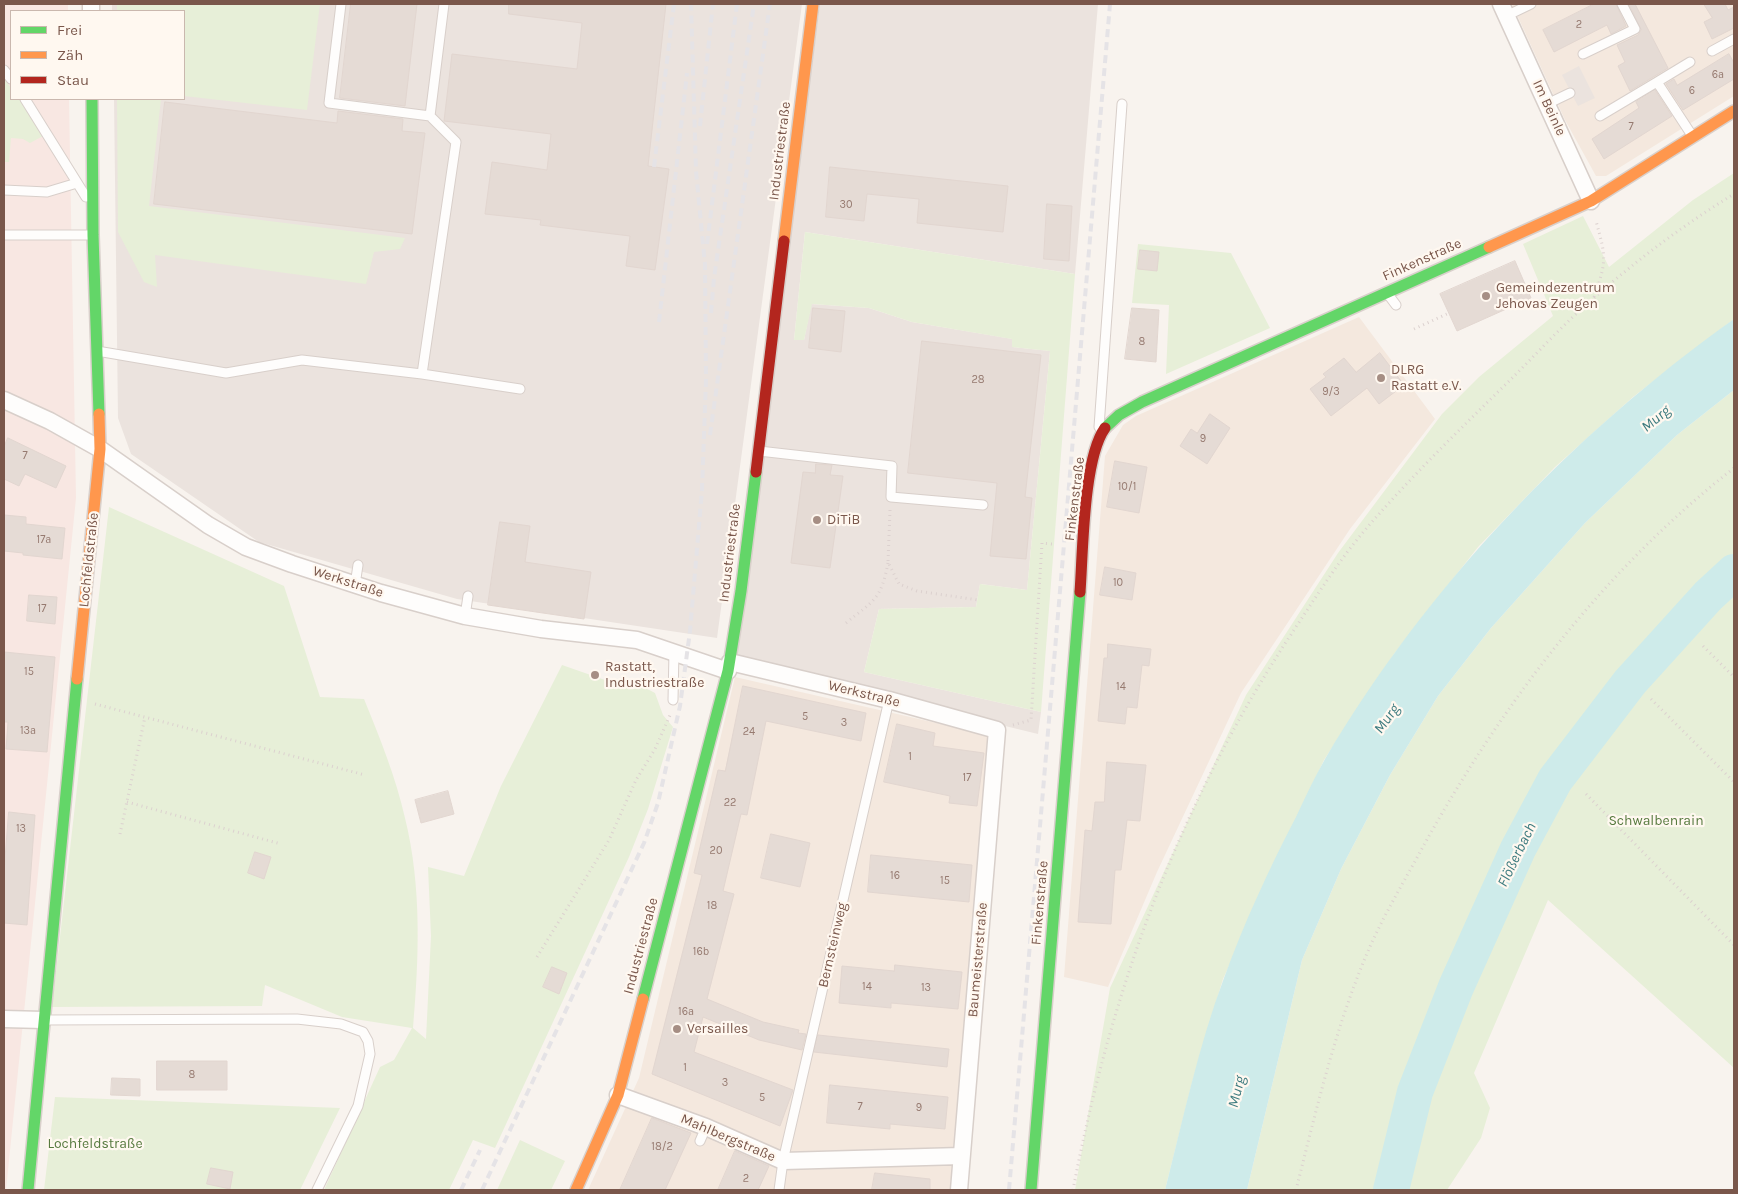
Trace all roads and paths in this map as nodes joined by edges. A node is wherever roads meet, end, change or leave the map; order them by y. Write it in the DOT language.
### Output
graph roads {
  1 [pos="340,4"];
  2 [pos="444,4"];
  3 [pos="813,4"];
  4 [pos="1531,4"];
  5 [pos="1622,4"];
  6 [pos="1503,10"];
  7 [pos="1734,39"];
  8 [pos="1712,51"];
  9 [pos="1583,54"];
  10 [pos="1690,62"];
  11 [pos="1657,82"];
  12 [pos="1570,93"];
  13 [pos="26,100"];
  14 [pos="92,100"];
  15 [pos="1122,104"];
  16 [pos="1547,104"];
  17 [pos="1734,111"];
  18 [pos="430,116"];
  19 [pos="1600,116"];
  20 [pos="1693,137"];
  21 [pos="77,182"];
  22 [pos="4,190"];
  23 [pos="1734,194"];
  24 [pos="1591,201"];
  25 [pos="93,208"];
  26 [pos="4,235"];
  27 [pos="93,235"];
  28 [pos="1386,292"];
  29 [pos="1593,298"];
  30 [pos="1396,305"];
  31 [pos="1449,313"];
  32 [pos="1414,329"];
  33 [pos="96,351"];
  34 [pos="422,374"];
  35 [pos="520,389"];
  36 [pos="4,402"];
  37 [pos="1098,442"];
  38 [pos="100,449"];
  39 [pos="758,451"];
  40 [pos="1734,468"];
  41 [pos="891,497"];
  42 [pos="983,505"];
  43 [pos="1052,544"];
  44 [pos="888,562"];
  45 [pos="358,565"];
  46 [pos="355,585"];
  47 [pos="468,596"];
  48 [pos="978,600"];
  49 [pos="465,616"];
  50 [pos="846,624"];
  51 [pos="1703,646"];
  52 [pos="674,651"];
  53 [pos="729,666"];
  54 [pos="1734,677"];
  55 [pos="75,698"];
  56 [pos="1651,699"];
  57 [pos="674,700"];
  58 [pos="889,700"];
  59 [pos="145,717"];
  60 [pos="997,730"];
  61 [pos="365,775"];
  62 [pos="1734,782"];
  63 [pos="1586,794"];
  64 [pos="127,802"];
  65 [pos="120,834"];
  66 [pos="281,844"];
  67 [pos="1734,945"];
  68 [pos="537,957"];
  69 [pos="4,1019"];
  70 [pos="43,1020"];
  71 [pos="618,1096"];
  72 [pos="961,1156"];
  73 [pos="783,1161"];
  74 [pos="28,1190"];
  75 [pos="317,1190"];
  76 [pos="576,1190"];
  77 [pos="779,1190"];
  78 [pos="959,1190"];
  79 [pos="1031,1190"];
  80 [pos="1072,1190"];
  81 [pos="1296,1190"];
  1 -- 18 [label="lane"];
  2 -- 18 [label="lane"];
  3 -- 39 [label="street, Industriestraße"];
  4 -- 6 [label="lane, Im Beinle"];
  5 -- 9 [label="lane"];
  6 -- 16 [label="street, Im Beinle"];
  7 -- 8 [label="lane"];
  10 -- 11 [label="lane"];
  11 -- 19 [label="lane"];
  11 -- 20 [label="lane"];
  12 -- 16 [label="lane"];
  13 -- 21 [label="lane"];
  14 -- 25 [label="street, Lochfeldstraße"];
  15 -- 37 [label="lane"];
  16 -- 24 [label="street, Im Beinle"];
  17 -- 20 [label="street, Finkenstraße"];
  18 -- 34 [label="lane"];
  20 -- 24 [label="street, Finkenstraße"];
  21 -- 22 [label="lane"];
  21 -- 25 [label="lane"];
  23 -- 29 [label="path"];
  24 -- 28 [label="street, Finkenstraße"];
  24 -- 29 [label="path"];
  25 -- 27 [label="street, Lochfeldstraße"];
  26 -- 27 [label="lane"];
  27 -- 33 [label="street, Lochfeldstraße"];
  28 -- 30 [label="lane"];
  28 -- 37 [label="street, Finkenstraße"];
  29 -- 80 [label="path"];
  31 -- 32 [label="path"];
  33 -- 34 [label="lane"];
  33 -- 38 [label="street, Lochfeldstraße"];
  34 -- 35 [label="lane"];
  36 -- 38 [label="street, Werkstraße"];
  37 -- 79 [label="street, Finkenstraße"];
  38 -- 46 [label="street, Werkstraße"];
  38 -- 55 [label="street, Lochfeldstraße"];
  39 -- 41 [label="lane"];
  39 -- 53 [label="street, Industriestraße"];
  40 -- 81 [label="path"];
  41 -- 42 [label="lane"];
  41 -- 44 [label="path"];
  43 -- 60 [label="path"];
  44 -- 48 [label="path"];
  44 -- 50 [label="path"];
  45 -- 46 [label="lane"];
  46 -- 49 [label="street, Werkstraße"];
  47 -- 49 [label="lane"];
  49 -- 52 [label="street, Werkstraße"];
  51 -- 54 [label="path"];
  52 -- 53 [label="street, Werkstraße"];
  52 -- 57 [label="lane"];
  53 -- 58 [label="street, Werkstraße"];
  53 -- 71 [label="street, Industriestraße"];
  55 -- 59 [label="path"];
  55 -- 70 [label="street, Lochfeldstraße"];
  56 -- 62 [label="path"];
  57 -- 68 [label="path"];
  58 -- 60 [label="street, Werkstraße"];
  58 -- 73 [label="lane, Bernsteinweg"];
  59 -- 61 [label="path"];
  59 -- 64 [label="path"];
  60 -- 72 [label="street, Baumeisterstraße"];
  63 -- 67 [label="path"];
  64 -- 65 [label="path"];
  64 -- 66 [label="path"];
  69 -- 70 [label="street"];
  70 -- 74 [label="street, Lochfeldstraße"];
  70 -- 75 [label="lane"];
  71 -- 73 [label="street, Mahlbergstraße"];
  71 -- 76 [label="street, Industriestraße"];
  72 -- 73 [label="street, Mahlbergstraße"];
  72 -- 78 [label="street, Baumeisterstraße"];
  73 -- 77 [label="lane, Bernsteinweg"];
}
